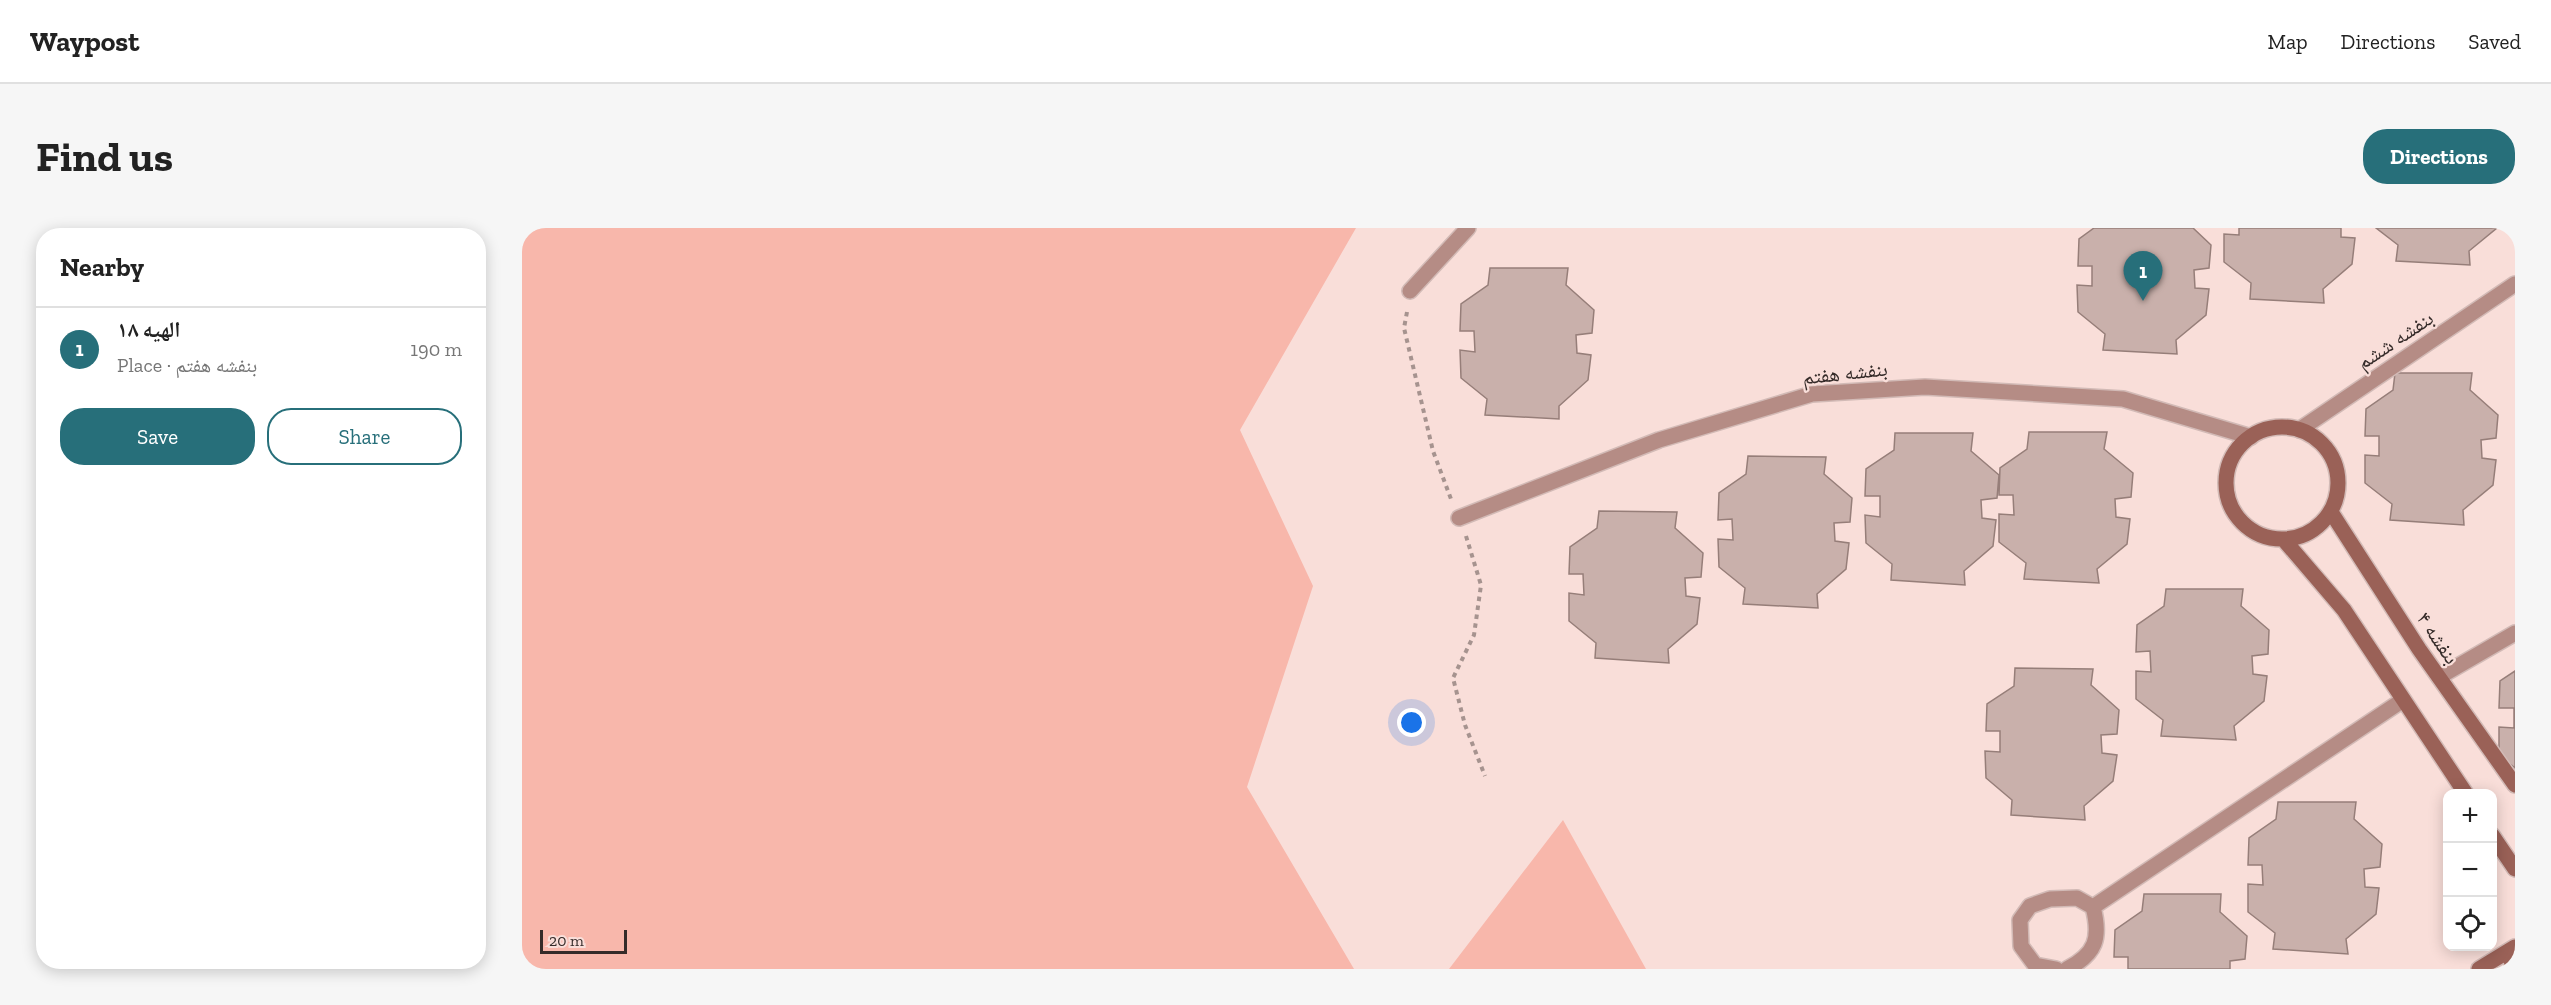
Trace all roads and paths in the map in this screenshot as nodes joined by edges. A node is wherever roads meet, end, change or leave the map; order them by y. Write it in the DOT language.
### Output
graph roads {
  1 [pos="1468,228"];
  2 [pos="2515,284"];
  3 [pos="1410,291"];
  4 [pos="2299,430"];
  5 [pos="2251,437"];
  6 [pos="2331,512"];
  7 [pos="1459,518"];
  8 [pos="2284,540"];
  9 [pos="2515,633"];
  10 [pos="2439,677"];
  11 [pos="2403,700"];
  12 [pos="2515,785"];
  13 [pos="2463,789"];
  14 [pos="2497,841"];
  15 [pos="2515,869"];
  16 [pos="2093,908"];
  17 [pos="2511,949"];
  18 [pos="2056,969"];
  19 [pos="2067,969"];
  20 [pos="2479,969"];
  21 [pos="2515,969"];
  1 -- 3 [label="street"];
  2 -- 4 [label="street, بنفشه ششم"];
  4 -- 5 [label="street"];
  4 -- 6 [label="street"];
  5 -- 7 [label="street, بنفشه هفتم"];
  5 -- 8 [label="street"];
  6 -- 8 [label="street"];
  6 -- 10 [label="street, بنفشه ۴"];
  8 -- 11 [label="street"];
  9 -- 10 [label="street"];
  10 -- 12 [label="street, بنفشه ۴"];
  11 -- 13 [label="street"];
  11 -- 16 [label="street"];
  14 -- 15 [label="street"];
  16 -- 18 [label="street"];
  16 -- 19 [label="street"];
  17 -- 20 [label="street"];
  17 -- 21 [label="street"];
}
